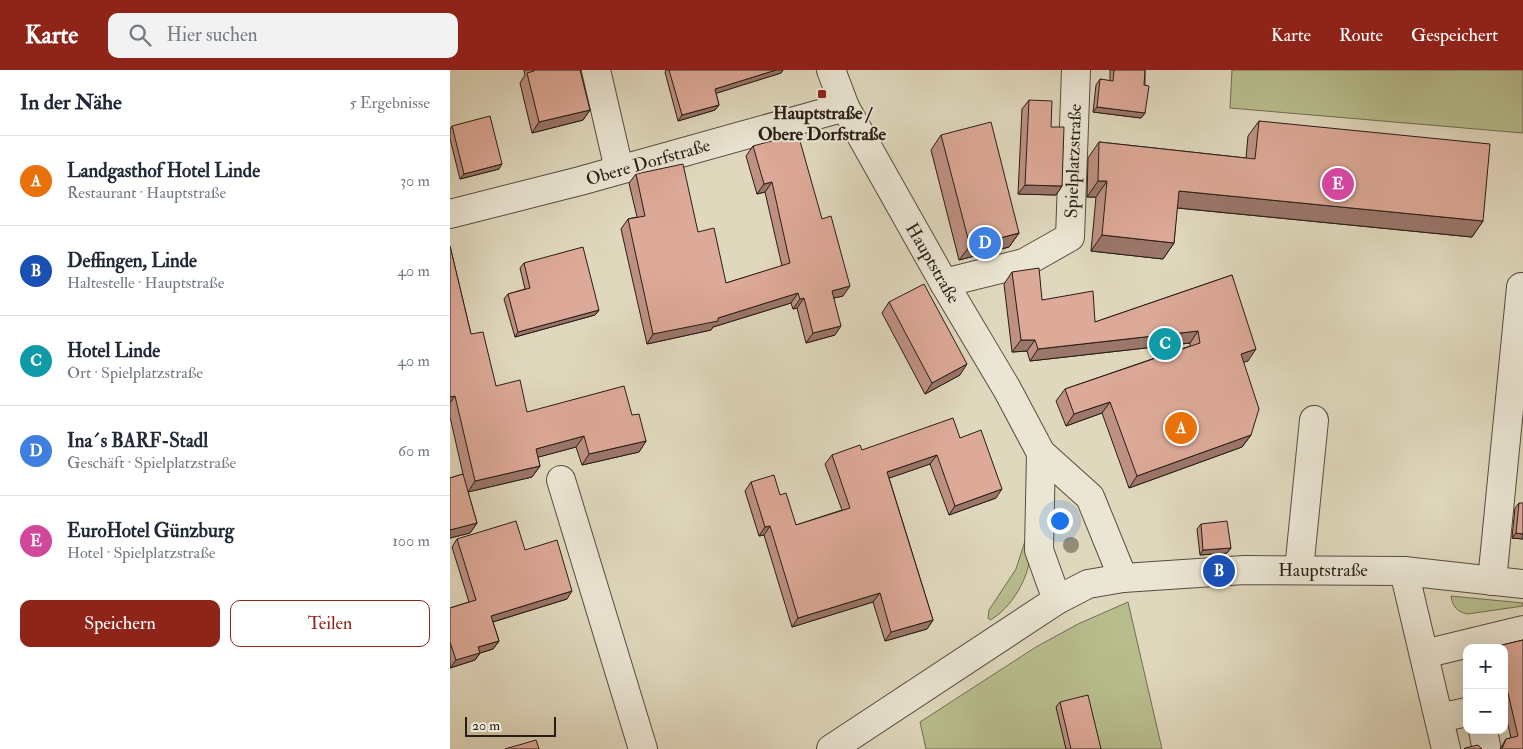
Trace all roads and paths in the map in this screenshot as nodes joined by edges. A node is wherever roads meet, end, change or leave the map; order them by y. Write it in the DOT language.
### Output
graph roads {
  1 [pos="596,70"];
  2 [pos="831,70"];
  3 [pos="1076,70"];
  4 [pos="845,107"];
  5 [pos="619,169"];
  6 [pos="450,214"];
  7 [pos="944,283"];
  8 [pos="1521,287"];
  9 [pos="1314,420"];
  10 [pos="1041,453"];
  11 [pos="561,480"];
  12 [pos="1512,484"];
  13 [pos="1300,570"];
  14 [pos="1404,571"];
  15 [pos="1123,578"];
  16 [pos="1492,581"];
  17 [pos="1523,584"];
  18 [pos="1058,600"];
  19 [pos="1523,630"];
  20 [pos="1476,644"];
  21 [pos="1463,647"];
  22 [pos="1424,654"];
  23 [pos="1463,713"];
  24 [pos="1439,718"];
  25 [pos="643,749"];
  26 [pos="831,749"];
  27 [pos="1446,749"];
  1 -- 5 [label="street"];
  2 -- 4 [label="street, Hauptstraße"];
  3 -- 7 [label="street, Spielplatzstraße"];
  4 -- 5 [label="street, Obere Dorfstraße"];
  4 -- 7 [label="street, Hauptstraße"];
  5 -- 6 [label="street, Obere Dorfstraße"];
  7 -- 10 [label="street, Hauptstraße"];
  8 -- 12 [label="street"];
  9 -- 13 [label="street"];
  10 -- 15 [label="street, Hauptstraße"];
  10 -- 18 [label="street, Hauptstraße"];
  11 -- 25 [label="street"];
  12 -- 16 [label="street"];
  13 -- 14 [label="street, Hauptstraße"];
  13 -- 15 [label="street, Hauptstraße"];
  14 -- 16 [label="street, Hauptstraße"];
  14 -- 22 [label="street"];
  15 -- 18 [label="street, Hauptstraße"];
  16 -- 17 [label="street, Hauptstraße"];
  18 -- 26 [label="street, Hauptstraße"];
  19 -- 20 [label="street"];
  21 -- 22 [label="street"];
  22 -- 24 [label="street"];
  23 -- 24 [label="street"];
  24 -- 27 [label="street"];
}
